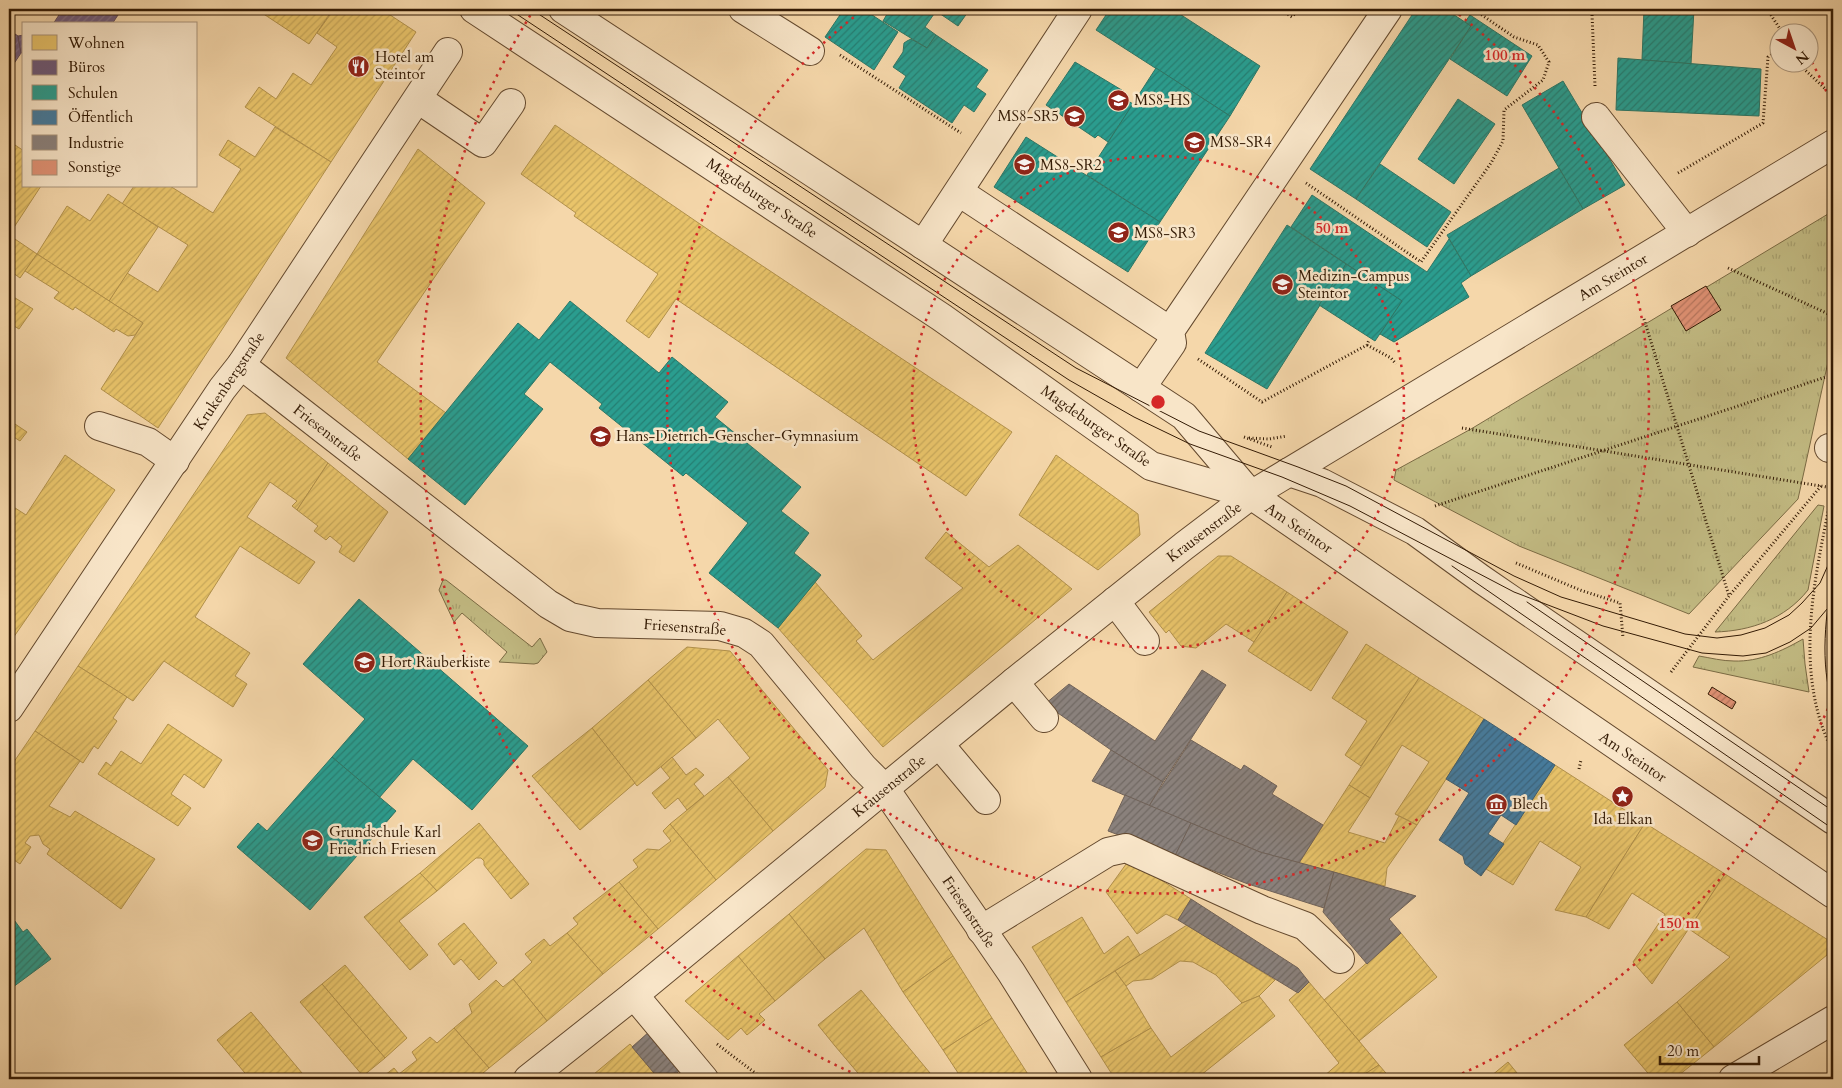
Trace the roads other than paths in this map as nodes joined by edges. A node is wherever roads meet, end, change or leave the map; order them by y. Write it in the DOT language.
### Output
graph roads {
  1 [pos="474,9"];
  2 [pos="563,9"];
  3 [pos="743,9"];
  4 [pos="1078,9"];
  5 [pos="1388,9"];
  6 [pos="448,52"];
  7 [pos="822,52"];
  8 [pos="418,99"];
  9 [pos="511,103"];
  10 [pos="1596,117"];
  11 [pos="1833,144"];
  12 [pos="959,192"];
  13 [pos="1687,233"];
  14 [pos="923,246"];
  15 [pos="1171,337"];
  16 [pos="241,365"];
  17 [pos="1141,388"];
  18 [pos="99,426"];
  19 [pos="175,461"];
  20 [pos="1299,466"];
  21 [pos="1251,496"];
  22 [pos="1115,601"];
  23 [pos="1145,641"];
  24 [pos="1014,682"];
  25 [pos="9,708"];
  26 [pos="1044,718"];
  27 [pos="940,744"];
  28 [pos="885,789"];
  29 [pos="986,800"];
  30 [pos="1833,820"];
  31 [pos="1833,894"];
  32 [pos="981,930"];
  33 [pos="1340,959"];
  34 [pos="634,995"];
  35 [pos="1833,1020"];
  36 [pos="528,1079"];
  37 [pos="704,1079"];
  38 [pos="1078,1079"];
  39 [pos="1733,1079"];
  1 -- 21 [label="street, Magdeburger Straße"];
  2 -- 14 [label="street"];
  3 -- 7 [label="street"];
  4 -- 12 [label="street"];
  5 -- 15 [label="street"];
  6 -- 8 [label="street, Krukenbergstraße"];
  8 -- 9 [label="street"];
  8 -- 16 [label="street, Krukenbergstraße"];
  10 -- 13 [label="street"];
  11 -- 13 [label="street, Am Steintor"];
  12 -- 14 [label="street"];
  12 -- 15 [label="street"];
  13 -- 20 [label="street, Am Steintor"];
  14 -- 17 [label="street"];
  15 -- 17 [label="street"];
  16 -- 19 [label="street, Krukenbergstraße"];
  16 -- 28 [label="street, Friesenstraße"];
  17 -- 21 [label="street"];
  18 -- 19 [label="street"];
  19 -- 25 [label="street, Krukenbergstraße"];
  20 -- 21 [label="street, Am Steintor"];
  20 -- 30 [label="street"];
  21 -- 22 [label="street, Krausenstraße"];
  21 -- 31 [label="street, Am Steintor"];
  22 -- 23 [label="street"];
  22 -- 24 [label="street, Krausenstraße"];
  24 -- 26 [label="street"];
  24 -- 27 [label="street, Krausenstraße"];
  27 -- 28 [label="street, Krausenstraße"];
  27 -- 29 [label="street"];
  28 -- 32 [label="street, Friesenstraße"];
  28 -- 34 [label="street, Krausenstraße"];
  32 -- 33 [label="street"];
  32 -- 38 [label="street, Friesenstraße"];
  34 -- 36 [label="street, Krausenstraße"];
  34 -- 37 [label="street"];
  35 -- 39 [label="street"];
}
